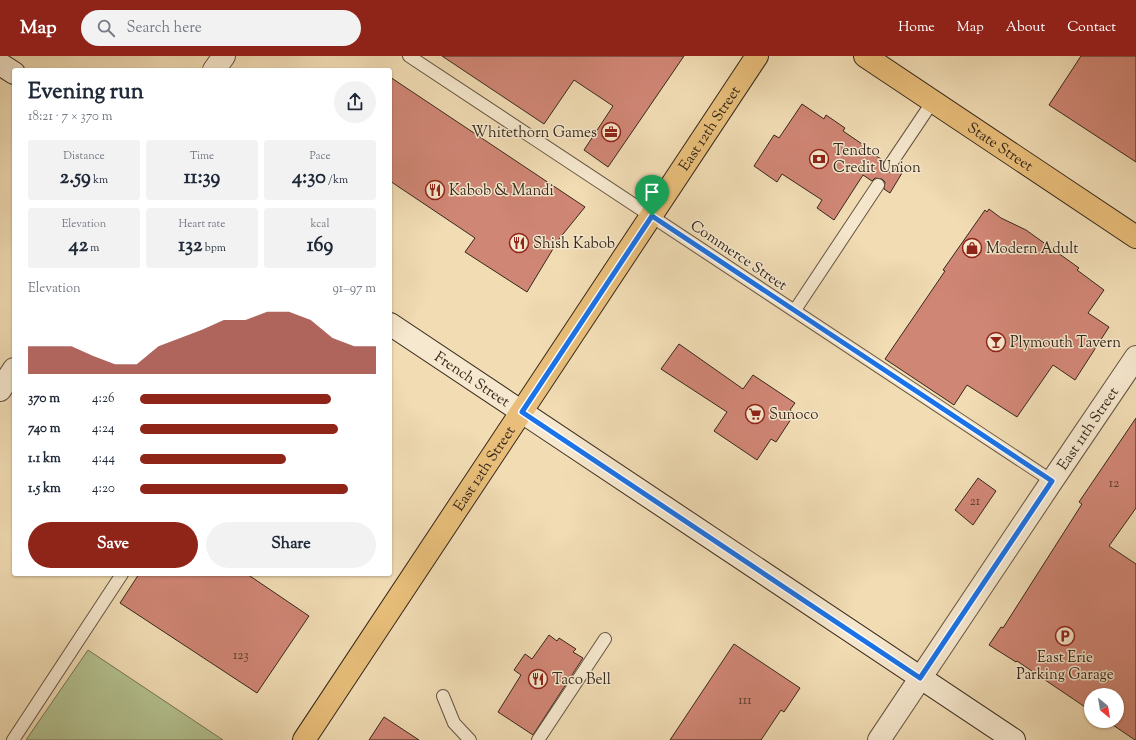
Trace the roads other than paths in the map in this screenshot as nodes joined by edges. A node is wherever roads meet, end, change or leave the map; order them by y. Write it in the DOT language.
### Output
graph roads {
  1 [pos="224,56"];
  2 [pos="409,56"];
  3 [pos="757,56"];
  4 [pos="865,56"];
  5 [pos="0,64"];
  6 [pos="215,68"];
  7 [pos="12,72"];
  8 [pos="933,101"];
  9 [pos="890,165"];
  10 [pos="878,185"];
  11 [pos="652,216"];
  12 [pos="1136,237"];
  13 [pos="795,310"];
  14 [pos="392,325"];
  15 [pos="1136,357"];
  16 [pos="12,372"];
  17 [pos="0,390"];
  18 [pos="522,412"];
  19 [pos="1052,481"];
  20 [pos="121,576"];
  21 [pos="605,639"];
  22 [pos="920,678"];
  23 [pos="443,696"];
  24 [pos="13,740"];
  25 [pos="304,740"];
  26 [pos="470,740"];
  27 [pos="538,740"];
  28 [pos="879,740"];
  29 [pos="1014,740"];
  1 -- 6 [label="main road"];
  2 -- 11 [label="lane, Commerce Street"];
  3 -- 11 [label="main road, East 12th Street"];
  4 -- 8 [label="main road, State Street"];
  5 -- 7 [label="main road"];
  8 -- 9 [label="lane"];
  8 -- 12 [label="main road, State Street"];
  10 -- 13 [label="lane"];
  11 -- 13 [label="lane, Commerce Street"];
  11 -- 18 [label="main road, East 12th Street"];
  13 -- 19 [label="lane, Commerce Street"];
  14 -- 18 [label="main road, French Street"];
  15 -- 19 [label="main road, East 11th Street"];
  16 -- 17 [label="main road"];
  18 -- 22 [label="main road, French Street"];
  18 -- 25 [label="main road, East 12th Street"];
  19 -- 22 [label="main road, East 11th Street"];
  20 -- 24 [label="lane"];
  21 -- 27 [label="lane"];
  22 -- 28 [label="main road, East 11th Street"];
  22 -- 29 [label="main road, French Street"];
  23 -- 26 [label="lane"];
}
